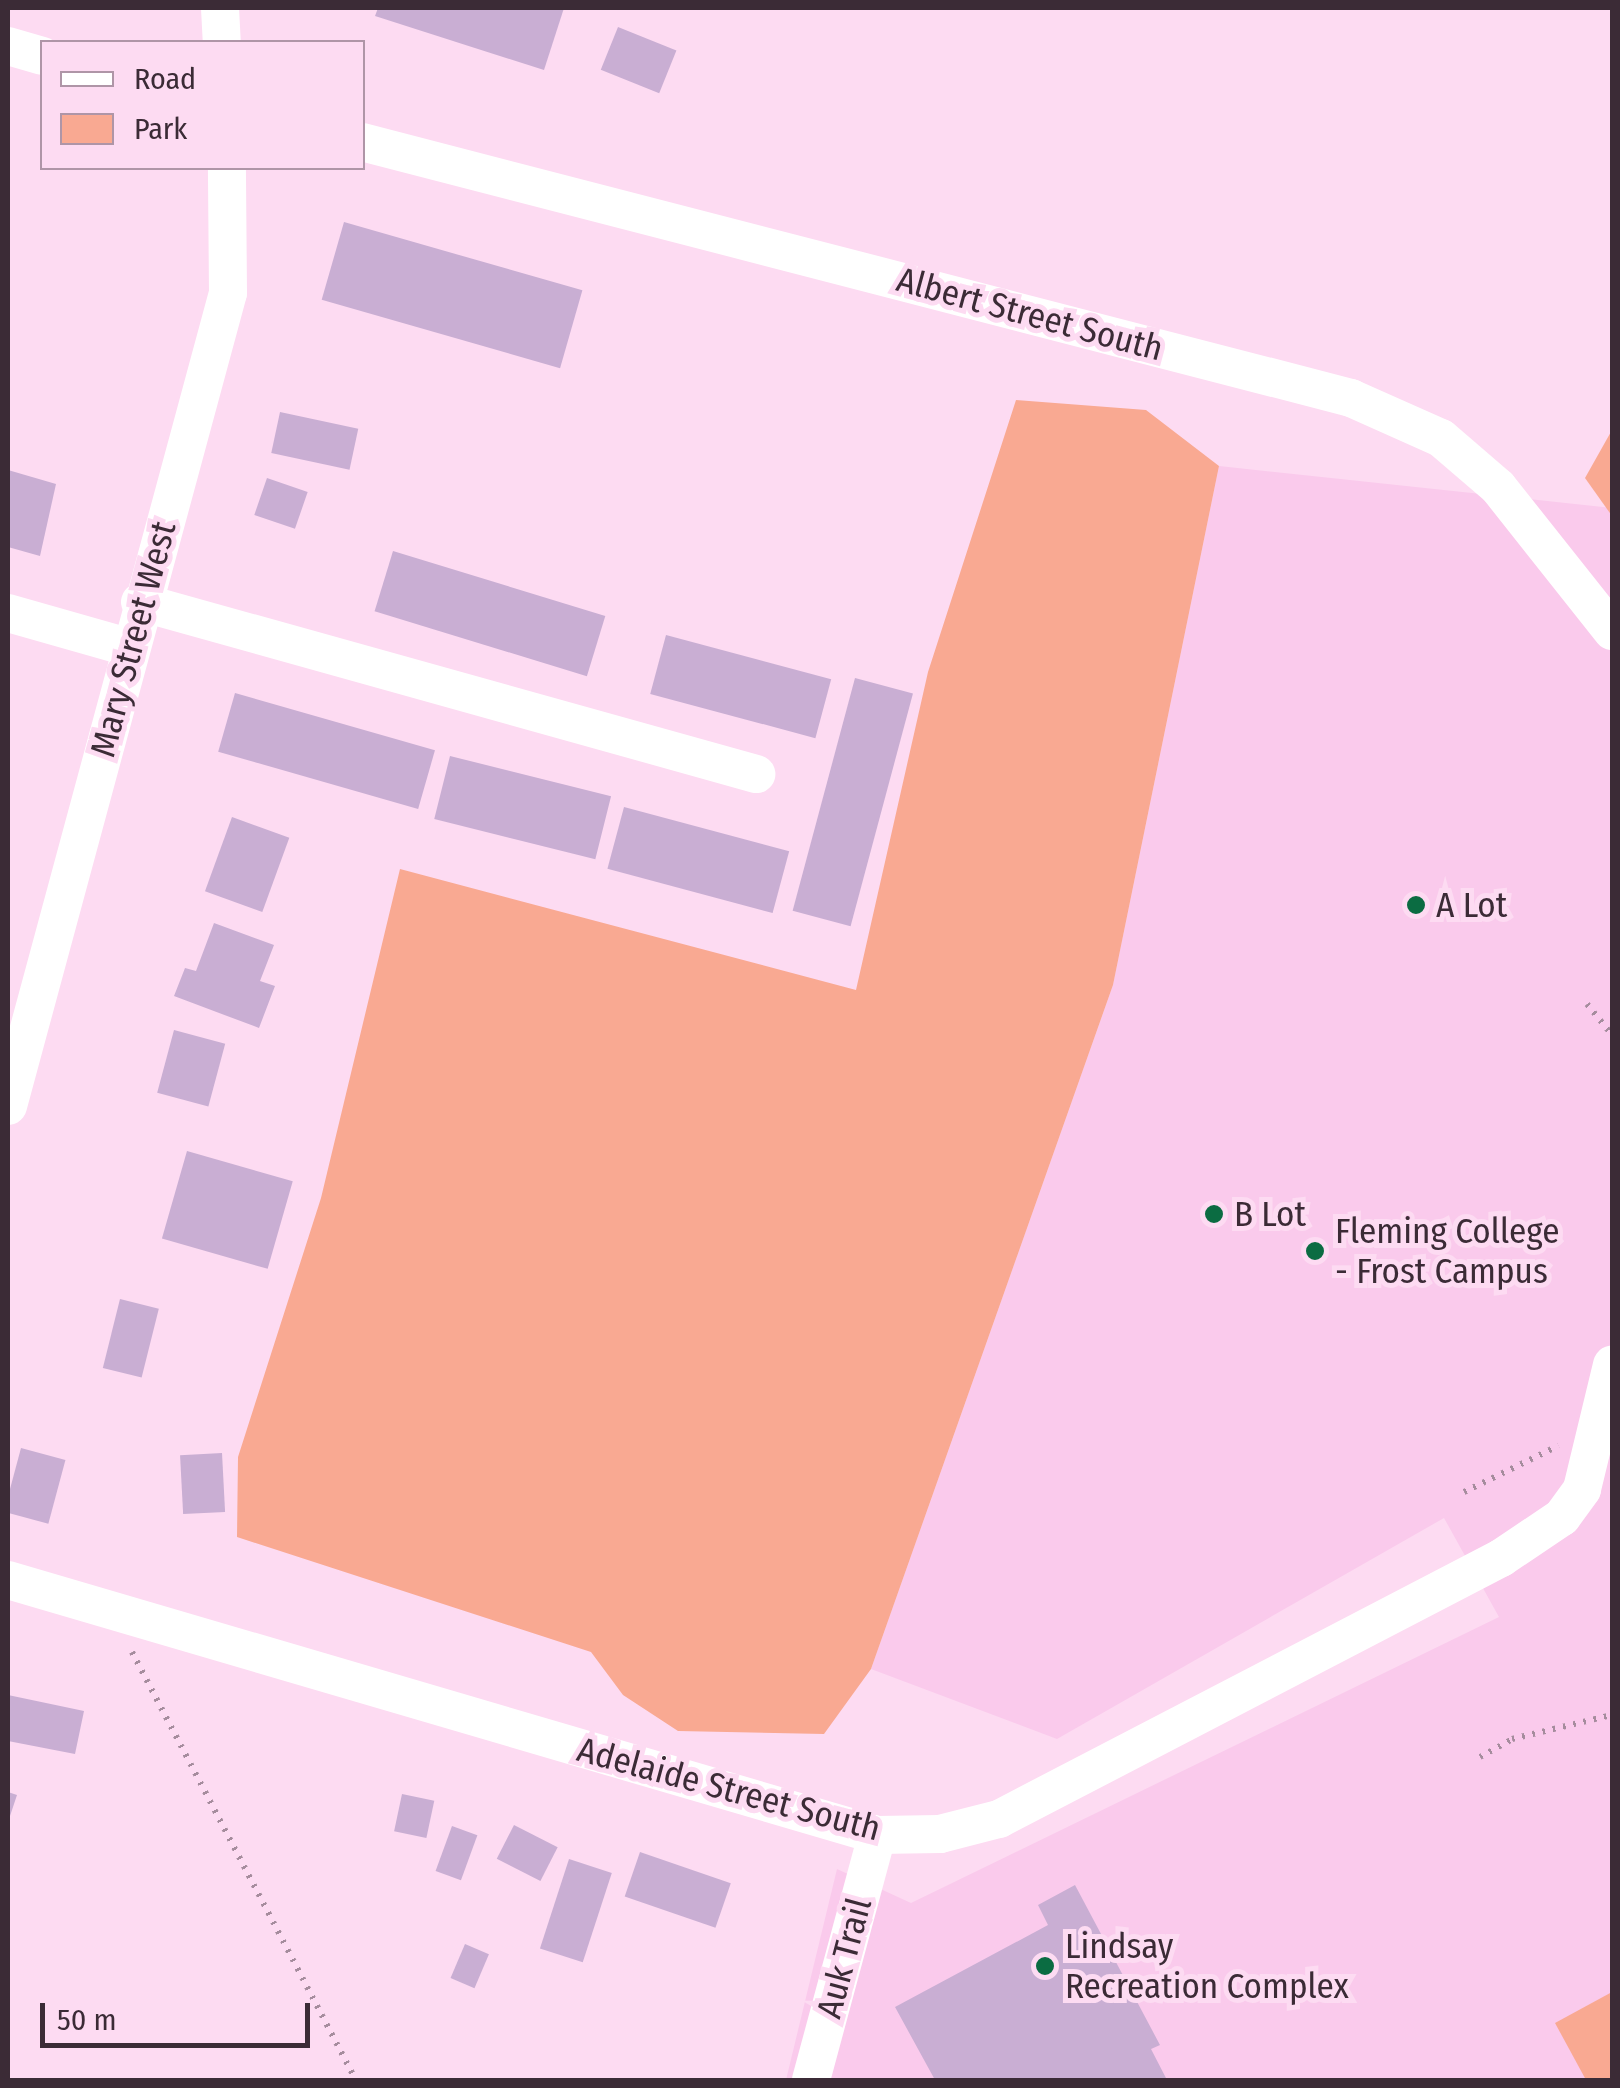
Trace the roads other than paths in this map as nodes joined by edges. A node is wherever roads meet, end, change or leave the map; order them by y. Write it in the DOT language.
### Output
graph roads {
  1 [pos="220,8"];
  2 [pos="222,40"];
  3 [pos="8,46"];
  4 [pos="40,55"];
  5 [pos="365,143"];
  6 [pos="226,170"];
  7 [pos="140,602"];
  8 [pos="8,613"];
  9 [pos="1612,631"];
  10 [pos="131,648"];
  11 [pos="756,774"];
  12 [pos="8,1106"];
  13 [pos="1612,1364"];
  14 [pos="1603,1447"];
  15 [pos="8,1580"];
  16 [pos="876,1836"];
  17 [pos="811,2080"];
  1 -- 2 [label="street"];
  3 -- 4 [label="street"];
  5 -- 9 [label="street, Albert Street South"];
  6 -- 7 [label="street, Mary Street West"];
  7 -- 10 [label="street, Mary Street West"];
  7 -- 11 [label="street"];
  8 -- 10 [label="street"];
  10 -- 12 [label="street, Mary Street West"];
  13 -- 14 [label="street"];
  14 -- 16 [label="street, Adelaide Street South"];
  15 -- 16 [label="street, Adelaide Street South"];
  16 -- 17 [label="street, Auk Trail"];
}
